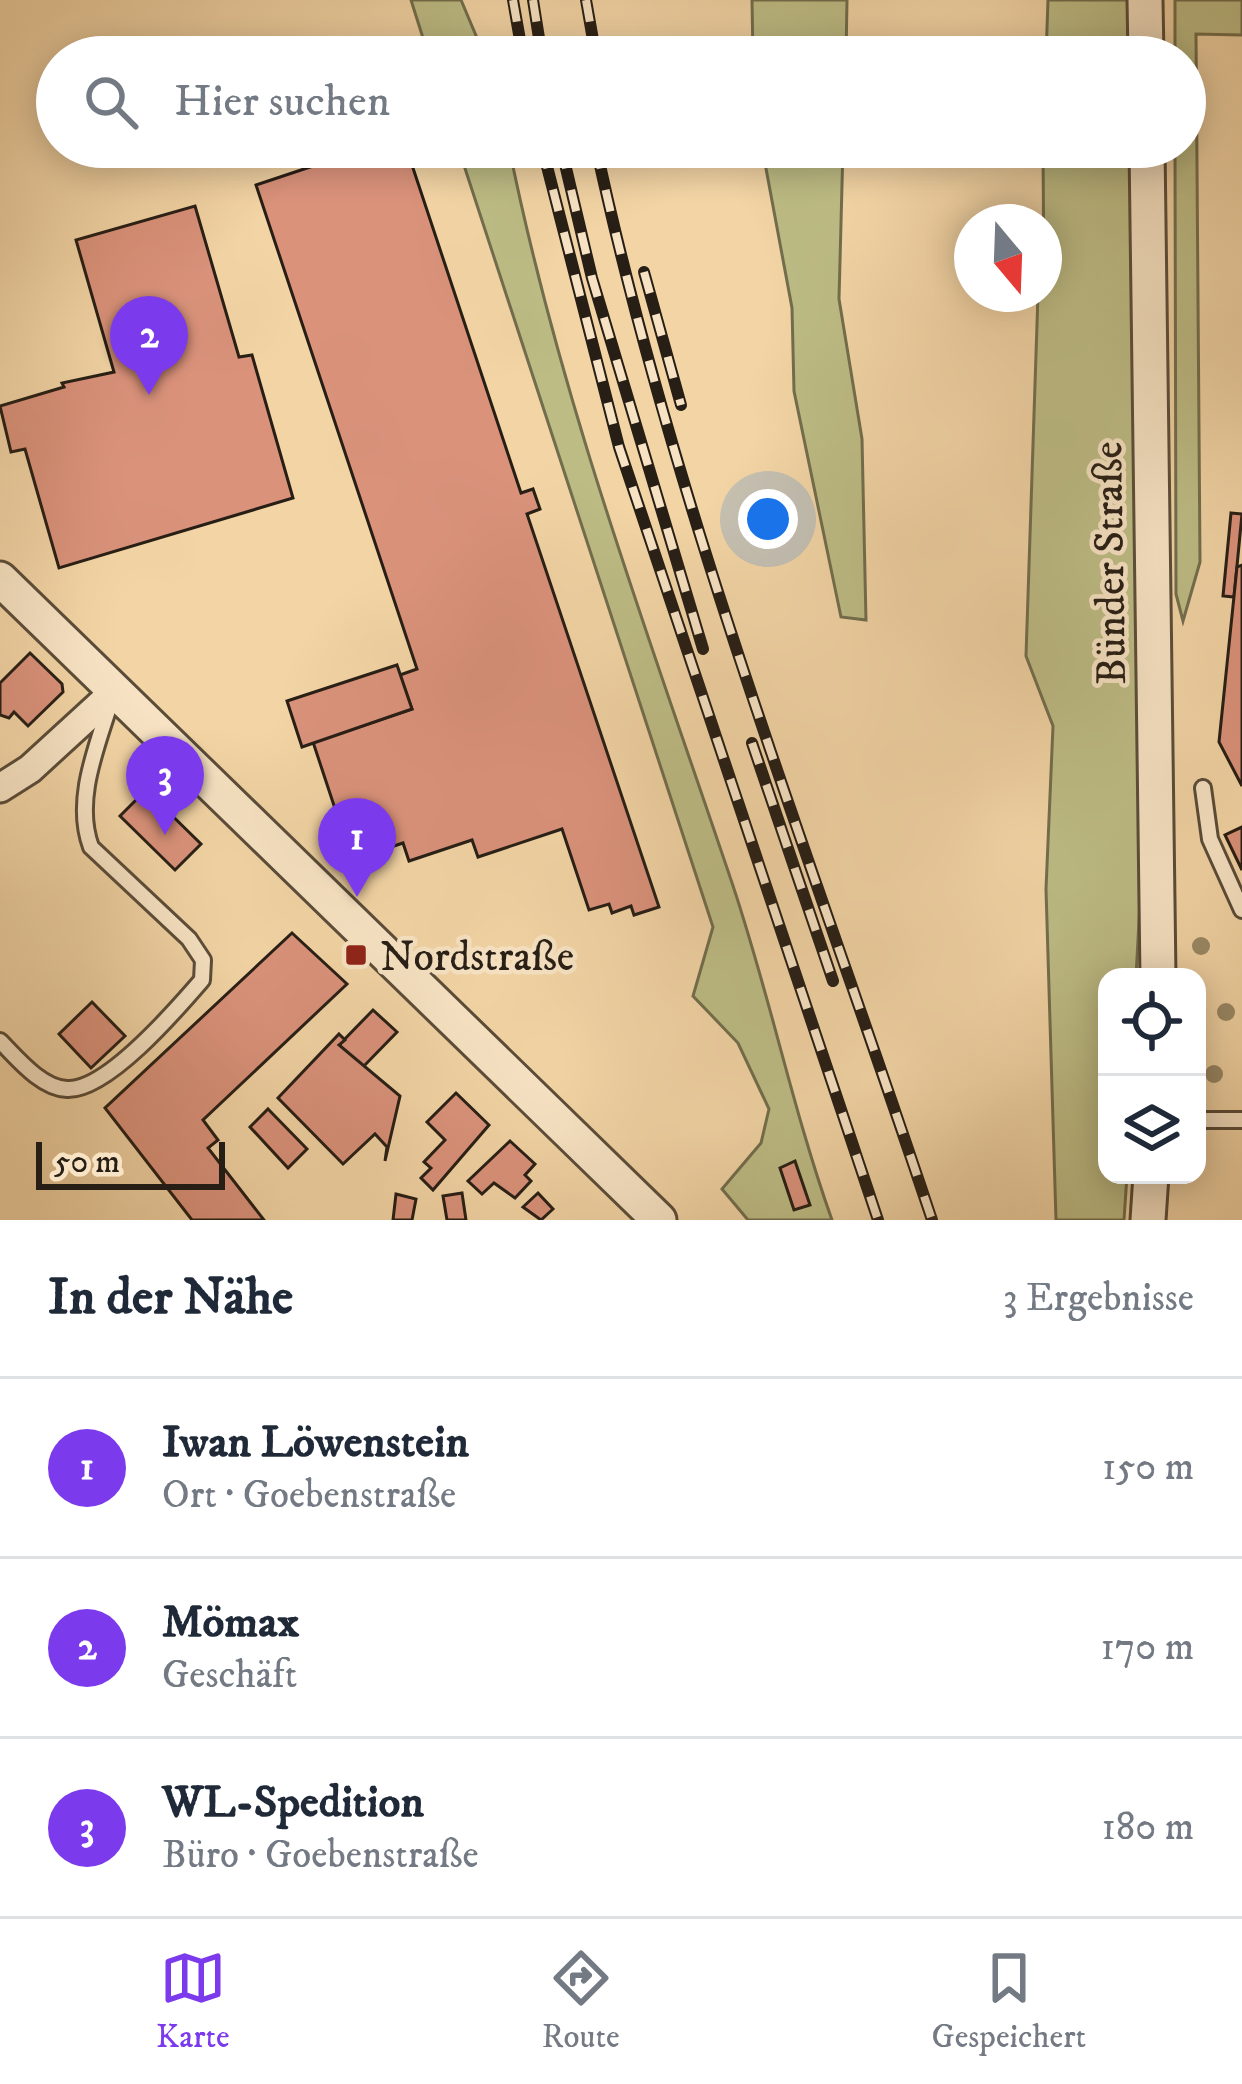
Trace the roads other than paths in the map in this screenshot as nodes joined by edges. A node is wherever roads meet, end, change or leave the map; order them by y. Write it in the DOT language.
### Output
graph roads {
  1 [pos="1145,0"];
  2 [pos="1146,36"];
  3 [pos="1148,168"];
  4 [pos="0,579"];
  5 [pos="113,693"];
  6 [pos="0,788"];
  7 [pos="1203,788"];
  8 [pos="1242,910"];
  9 [pos="1158,968"];
  10 [pos="0,1041"];
  11 [pos="1206,1120"];
  12 [pos="1242,1120"];
  13 [pos="1150,1184"];
  14 [pos="659,1220"];
  15 [pos="1148,1220"];
  1 -- 2 [label="street"];
  3 -- 9 [label="street, Bünder Straße"];
  4 -- 5 [label="street"];
  5 -- 6 [label="street"];
  5 -- 10 [label="lane"];
  5 -- 14 [label="street"];
  7 -- 8 [label="lane"];
  11 -- 12 [label="lane"];
  13 -- 15 [label="street"];
}
